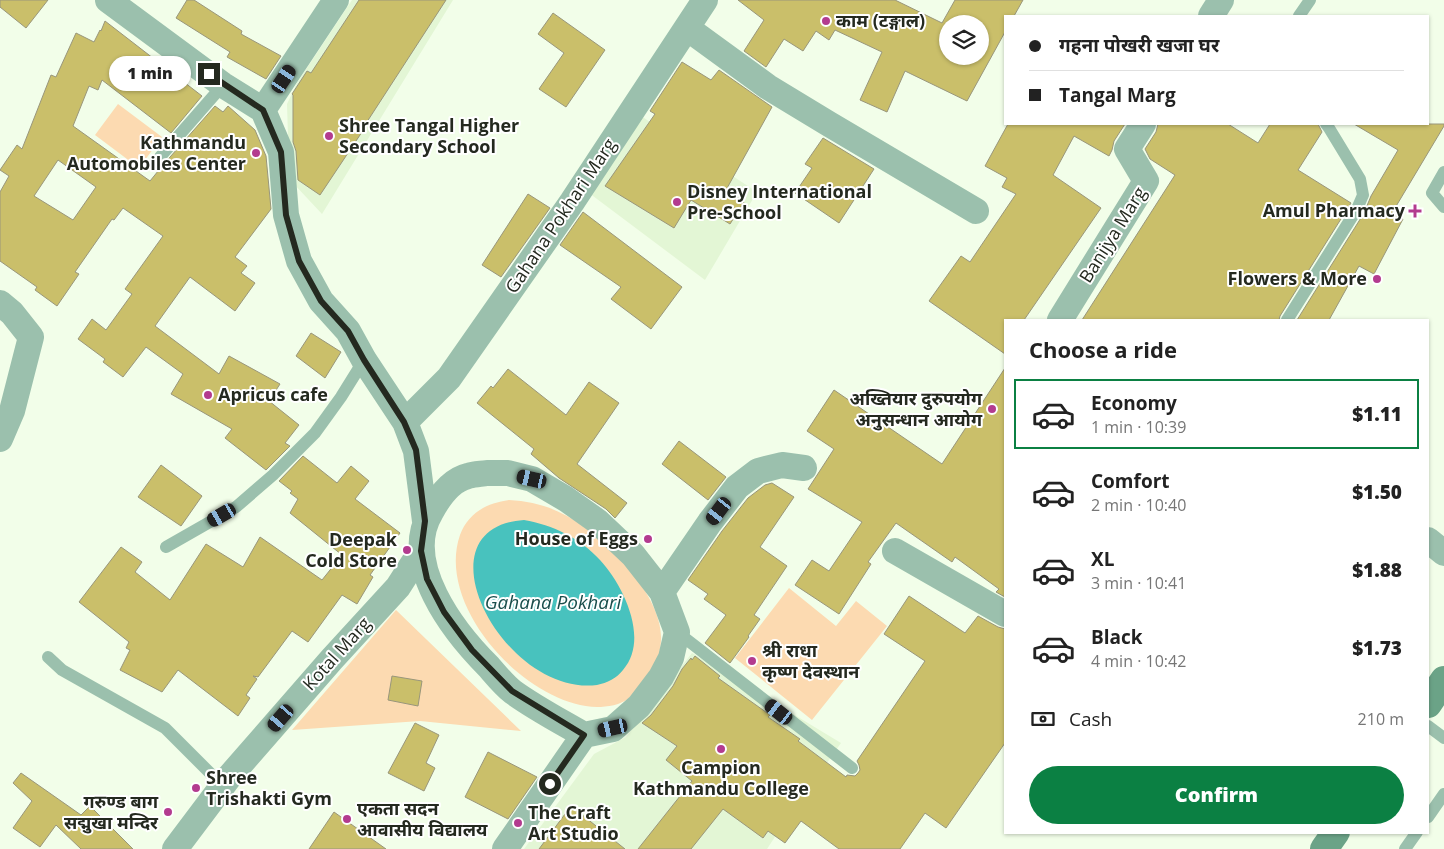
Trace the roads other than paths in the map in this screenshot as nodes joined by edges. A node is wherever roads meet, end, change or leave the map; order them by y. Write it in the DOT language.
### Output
graph roads {
  1 [pos="108,0"];
  2 [pos="336,0"];
  3 [pos="705,0"];
  4 [pos="1222,0"];
  5 [pos="1310,0"];
  6 [pos="1212,15"];
  7 [pos="1300,15"];
  8 [pos="687,28"];
  9 [pos="223,84"];
  10 [pos="263,110"];
  11 [pos="1142,125"];
  12 [pos="1327,125"];
  13 [pos="160,157"];
  14 [pos="1444,172"];
  15 [pos="1444,207"];
  16 [pos="976,211"];
  17 [pos="0,303"];
  18 [pos="1061,319"];
  19 [pos="1288,319"];
  20 [pos="364,360"];
  21 [pos="404,422"];
  22 [pos="0,439"];
  23 [pos="804,468"];
  24 [pos="425,521"];
  25 [pos="1429,541"];
  26 [pos="166,547"];
  27 [pos="421,551"];
  28 [pos="894,551"];
  29 [pos="1444,553"];
  30 [pos="662,592"];
  31 [pos="1004,613"];
  32 [pos="677,632"];
  33 [pos="48,657"];
  34 [pos="1444,680"];
  35 [pos="1429,702"];
  36 [pos="1429,727"];
  37 [pos="584,735"];
  38 [pos="1444,738"];
  39 [pos="852,768"];
  40 [pos="223,786"];
  41 [pos="1444,794"];
  42 [pos="1429,816"];
  43 [pos="1335,834"];
  44 [pos="1416,834"];
  45 [pos="175,849"];
  46 [pos="505,849"];
  47 [pos="1324,849"];
  48 [pos="1405,849"];
  1 -- 9 [label="street"];
  2 -- 10 [label="street"];
  3 -- 8 [label="street, Gahana Pokhari Marg"];
  4 -- 6 [label="street"];
  5 -- 7 [label="lane"];
  8 -- 16 [label="street"];
  8 -- 21 [label="street, Gahana Pokhari Marg"];
  9 -- 10 [label="street"];
  9 -- 13 [label="lane"];
  10 -- 20 [label="street"];
  11 -- 18 [label="street, Banijya Marg"];
  12 -- 19 [label="lane"];
  14 -- 15 [label="lane"];
  17 -- 22 [label="street"];
  20 -- 21 [label="street"];
  20 -- 26 [label="lane"];
  21 -- 24 [label="street"];
  23 -- 30 [label="street"];
  24 -- 27 [label="street"];
  24 -- 30 [label="street"];
  25 -- 29 [label="street"];
  27 -- 37 [label="street"];
  27 -- 40 [label="street, Kotal Marg"];
  28 -- 31 [label="street"];
  30 -- 32 [label="street"];
  32 -- 37 [label="street"];
  32 -- 39 [label="lane"];
  33 -- 40 [label="lane"];
  34 -- 35 [label="main road"];
  36 -- 38 [label="lane"];
  37 -- 46 [label="street"];
  40 -- 45 [label="street, Kotal Marg"];
  41 -- 42 [label="lane"];
  43 -- 47 [label="main road"];
  44 -- 48 [label="lane"];
}
